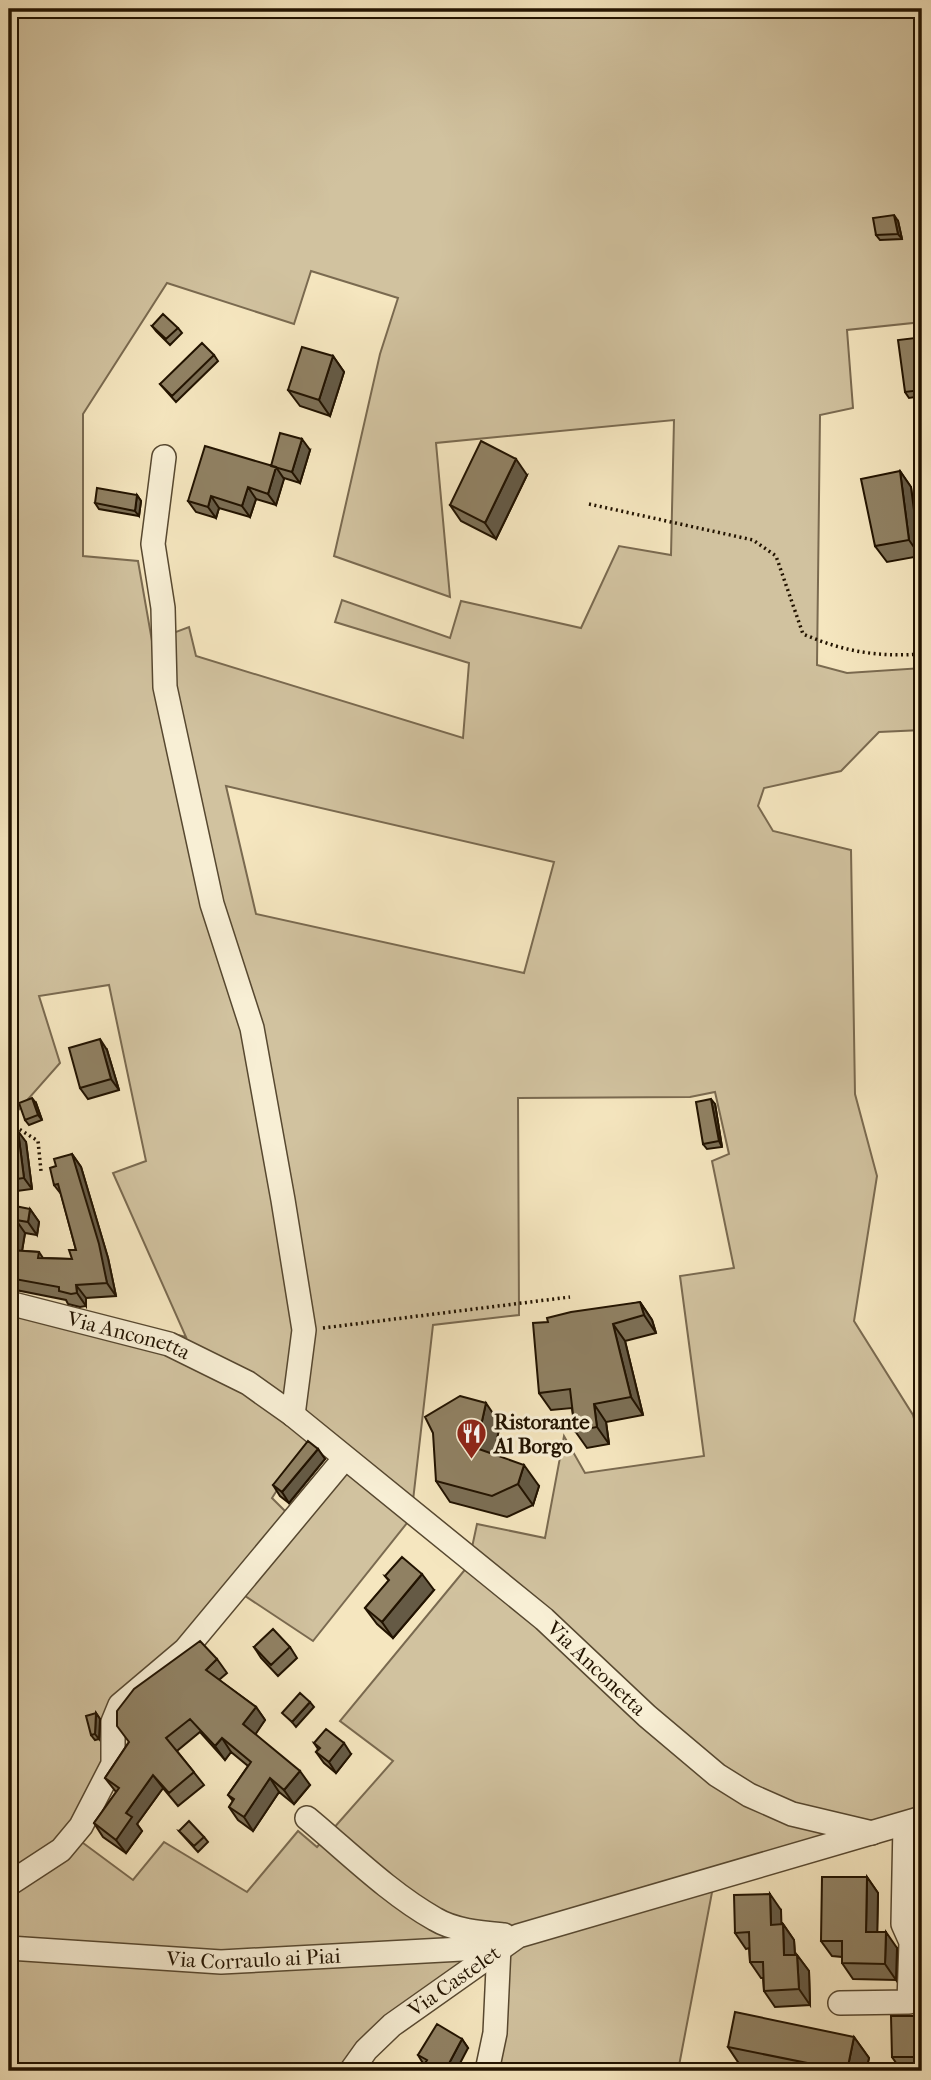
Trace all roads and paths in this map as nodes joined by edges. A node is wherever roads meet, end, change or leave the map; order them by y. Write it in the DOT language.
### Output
graph roads {
  1 [pos="164,457"];
  2 [pos="589,504"];
  3 [pos="922,654"];
  4 [pos="9,1128"];
  5 [pos="41,1171"];
  6 [pos="570,1297"];
  7 [pos="9,1303"];
  8 [pos="304,1330"];
  9 [pos="293,1415"];
  10 [pos="344,1459"];
  11 [pos="307,1818"];
  12 [pos="913,1821"];
  13 [pos="872,1833"];
  14 [pos="9,1884"];
  15 [pos="508,1941"];
  16 [pos="9,1948"];
  17 [pos="841,2003"];
  18 [pos="351,2071"];
  19 [pos="487,2071"];
  1 -- 8 [label="street"];
  2 -- 3 [label="path"];
  4 -- 5 [label="path"];
  6 -- 8 [label="path"];
  7 -- 9 [label="street, Via Anconetta"];
  8 -- 9 [label="street"];
  9 -- 10 [label="street, Via Anconetta"];
  10 -- 13 [label="street, Via Anconetta"];
  10 -- 14 [label="street"];
  11 -- 15 [label="street, Via Castelet"];
  12 -- 13 [label="street, Via Anconetta"];
  12 -- 17 [label="street, Via Anconetta"];
  13 -- 15 [label="street, Via Anconetta"];
  15 -- 16 [label="street, Via Corraulo ai Piai"];
  15 -- 18 [label="street, Via Castelet"];
  15 -- 19 [label="street, Via Castelet"];
}
